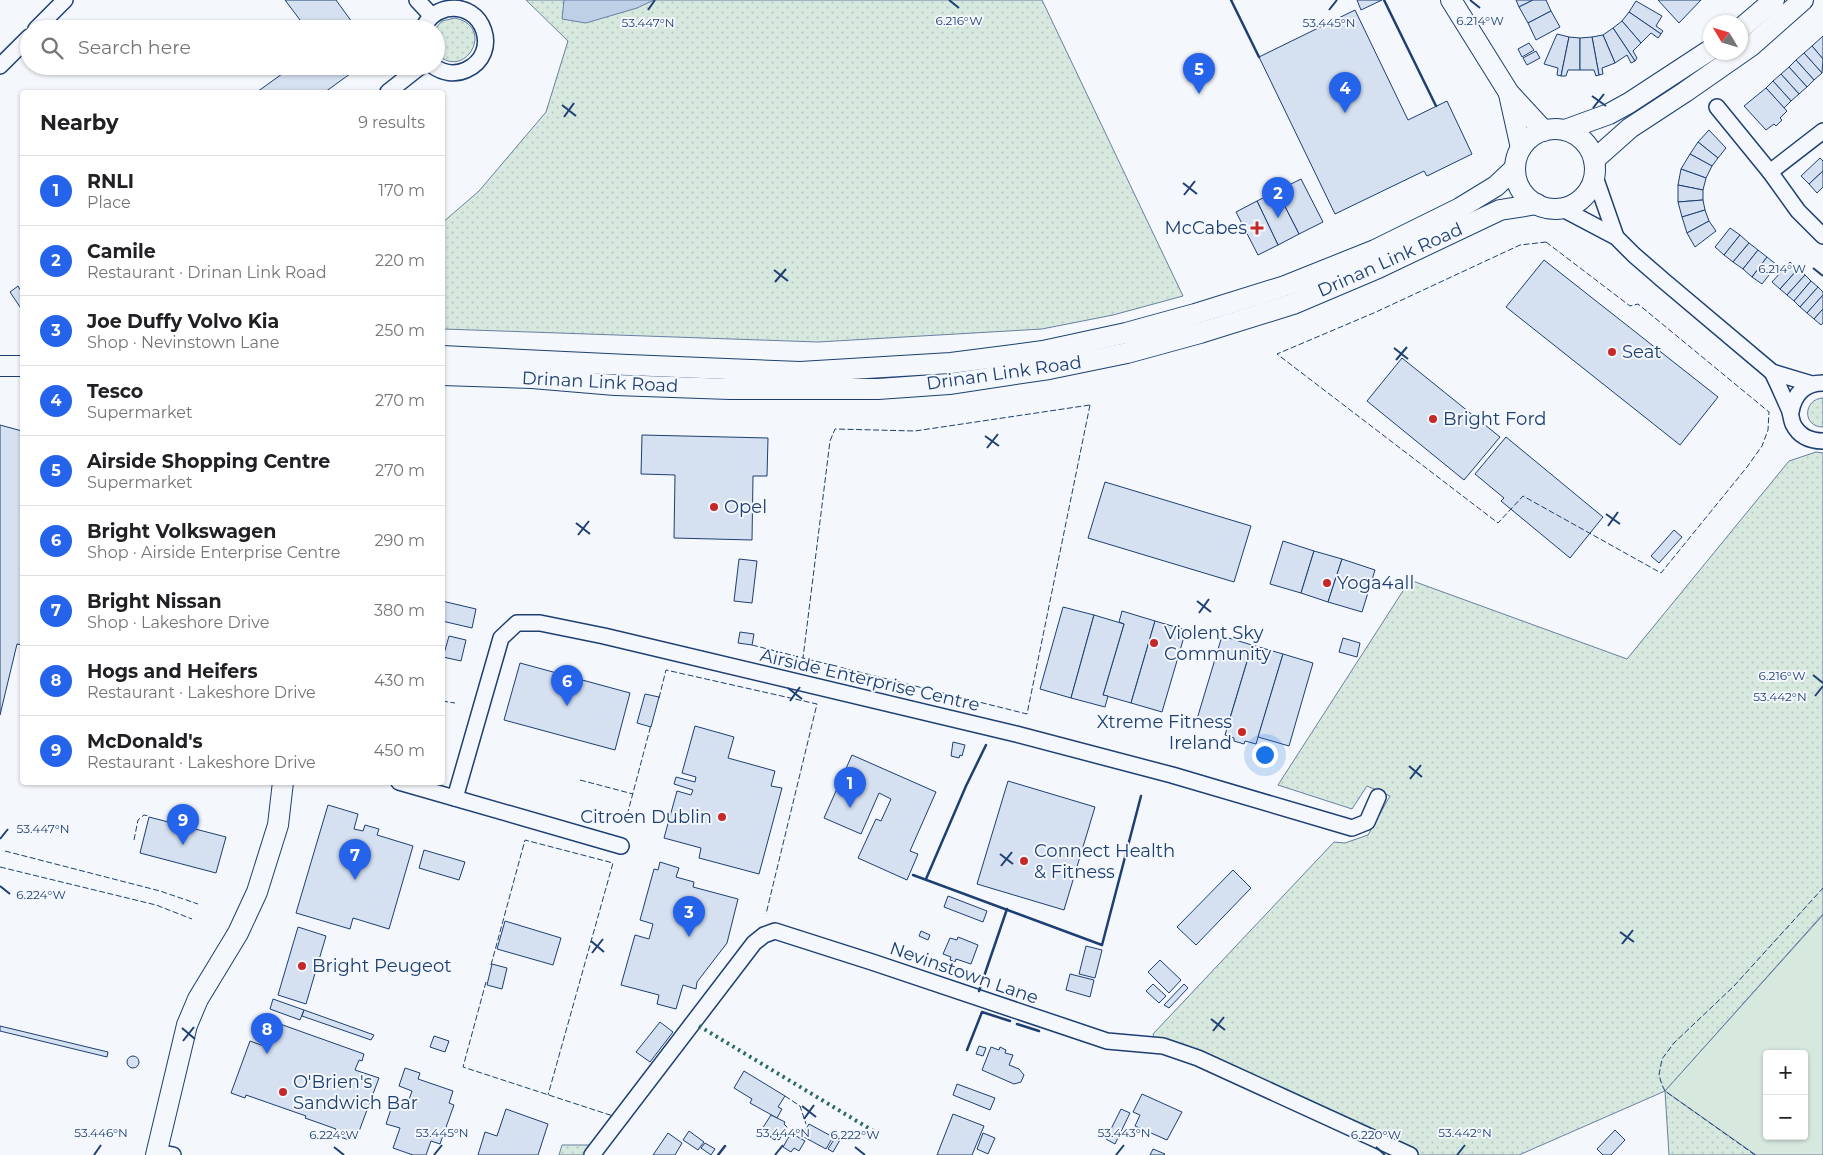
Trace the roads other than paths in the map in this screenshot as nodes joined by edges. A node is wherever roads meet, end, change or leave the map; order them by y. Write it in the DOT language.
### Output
graph roads {
  1 [pos="65,0"];
  2 [pos="417,0"];
  3 [pos="1451,0"];
  4 [pos="1774,0"];
  5 [pos="1803,0"];
  6 [pos="432,16"];
  7 [pos="45,20"];
  8 [pos="429,20"];
  9 [pos="1748,22"];
  10 [pos="20,45"];
  11 [pos="1703,55"];
  12 [pos="0,66"];
  13 [pos="445,72"];
  14 [pos="410,75"];
  15 [pos="391,90"];
  16 [pos="1508,93"];
  17 [pos="1717,107"];
  18 [pos="1544,130"];
  19 [pos="1565,130"];
  20 [pos="1823,130"];
  21 [pos="1521,148"];
  22 [pos="1594,167"];
  23 [pos="1515,168"];
  24 [pos="1770,172"];
  25 [pos="1537,204"];
  26 [pos="1561,208"];
  27 [pos="1616,236"];
  28 [pos="1823,236"];
  29 [pos="445,356"];
  30 [pos="0,366"];
  31 [pos="20,366"];
  32 [pos="1772,372"];
  33 [pos="445,375"];
  34 [pos="1820,383"];
  35 [pos="1791,412"];
  36 [pos="1823,441"];
  37 [pos="283,785"];
  38 [pos="410,785"];
  39 [pos="1378,797"];
  40 [pos="455,798"];
  41 [pos="622,846"];
  42 [pos="162,1154"];
  43 [pos="592,1155"];
  44 [pos="1410,1155"];
  1 -- 7 [label="street"];
  2 -- 6 [label="street"];
  3 -- 16 [label="main road"];
  4 -- 9 [label="main road"];
  5 -- 22 [label="main road"];
  6 -- 8 [label="street"];
  6 -- 13 [label="street"];
  10 -- 12 [label="street"];
  11 -- 19 [label="main road"];
  14 -- 15 [label="street"];
  16 -- 18 [label="main road"];
  16 -- 21 [label="main road"];
  17 -- 24 [label="street"];
  18 -- 19 [label="main road"];
  18 -- 21 [label="main road"];
  19 -- 22 [label="main road"];
  20 -- 24 [label="street"];
  21 -- 23 [label="main road"];
  22 -- 26 [label="main road"];
  22 -- 27 [label="street"];
  23 -- 25 [label="main road"];
  23 -- 29 [label="main road, Drinan Link Road"];
  24 -- 28 [label="street"];
  25 -- 26 [label="main road"];
  25 -- 33 [label="main road, Drinan Link Road"];
  26 -- 27 [label="street"];
  27 -- 32 [label="street"];
  30 -- 31 [label="main road"];
  32 -- 34 [label="street"];
  32 -- 35 [label="street"];
  34 -- 35 [label="street"];
  35 -- 36 [label="street"];
  37 -- 42 [label="main road"];
  38 -- 40 [label="street"];
  39 -- 40 [label="street, Airside Enterprise Centre"];
  40 -- 41 [label="street"];
  43 -- 44 [label="street, Nevinstown Lane"];
}
